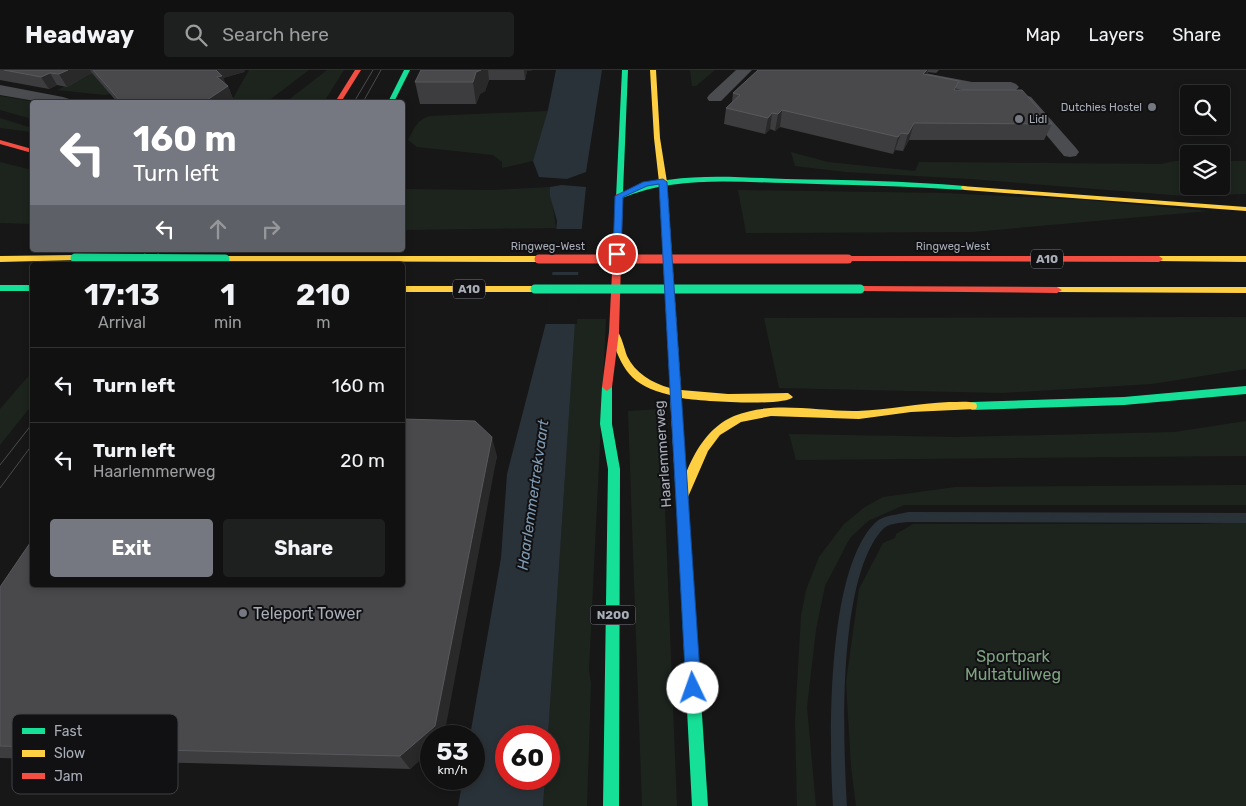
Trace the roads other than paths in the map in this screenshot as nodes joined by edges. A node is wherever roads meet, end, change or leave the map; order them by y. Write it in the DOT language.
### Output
graph roads {
  1 [pos="358,70"];
  2 [pos="407,70"];
  3 [pos="625,70"];
  4 [pos="653,70"];
  5 [pos="745,70"];
  6 [pos="886,70"];
  7 [pos="0,90"];
  8 [pos="715,98"];
  9 [pos="52,100"];
  10 [pos="339,100"];
  11 [pos="393,100"];
  12 [pos="0,142"];
  13 [pos="30,150"];
  14 [pos="1070,152"];
  15 [pos="669,165"];
  16 [pos="703,179"];
  17 [pos="663,182"];
  18 [pos="619,196"];
  19 [pos="1246,208"];
  20 [pos="0,258"];
  21 [pos="1246,259"];
  22 [pos="0,288"];
  23 [pos="30,288"];
  24 [pos="405,289"];
  25 [pos="1246,290"];
  26 [pos="614,332"];
  27 [pos="1246,390"];
  28 [pos="674,393"];
  29 [pos="796,398"];
  30 [pos="874,402"];
  31 [pos="919,408"];
  32 [pos="682,497"];
  33 [pos="611,806"];
  34 [pos="700,806"];
  1 -- 10 [label="main road"];
  2 -- 11 [label="main road"];
  3 -- 18 [label="main road, N200"];
  4 -- 15 [label="main road, Haarlemmerweg"];
  5 -- 8 [label="street"];
  6 -- 14 [label="street"];
  7 -- 9 [label="street"];
  12 -- 13 [label="main road"];
  15 -- 16 [label="main road"];
  15 -- 17 [label="main road, Haarlemmerweg"];
  16 -- 17 [label="main road"];
  16 -- 19 [label="main road"];
  17 -- 18 [label="main road"];
  17 -- 28 [label="main road, Haarlemmerweg"];
  18 -- 26 [label="main road, N200"];
  20 -- 21 [label="main road, Ringweg-West / A10, bridge"];
  22 -- 23 [label="main road"];
  24 -- 25 [label="main road, A10, bridge"];
  26 -- 28 [label="main road"];
  26 -- 33 [label="main road, N200"];
  27 -- 31 [label="main road"];
  28 -- 29 [label="main road"];
  28 -- 32 [label="main road, Haarlemmerweg"];
  30 -- 31 [label="main road"];
  31 -- 32 [label="main road"];
  32 -- 34 [label="main road, Haarlemmerweg"];
}
